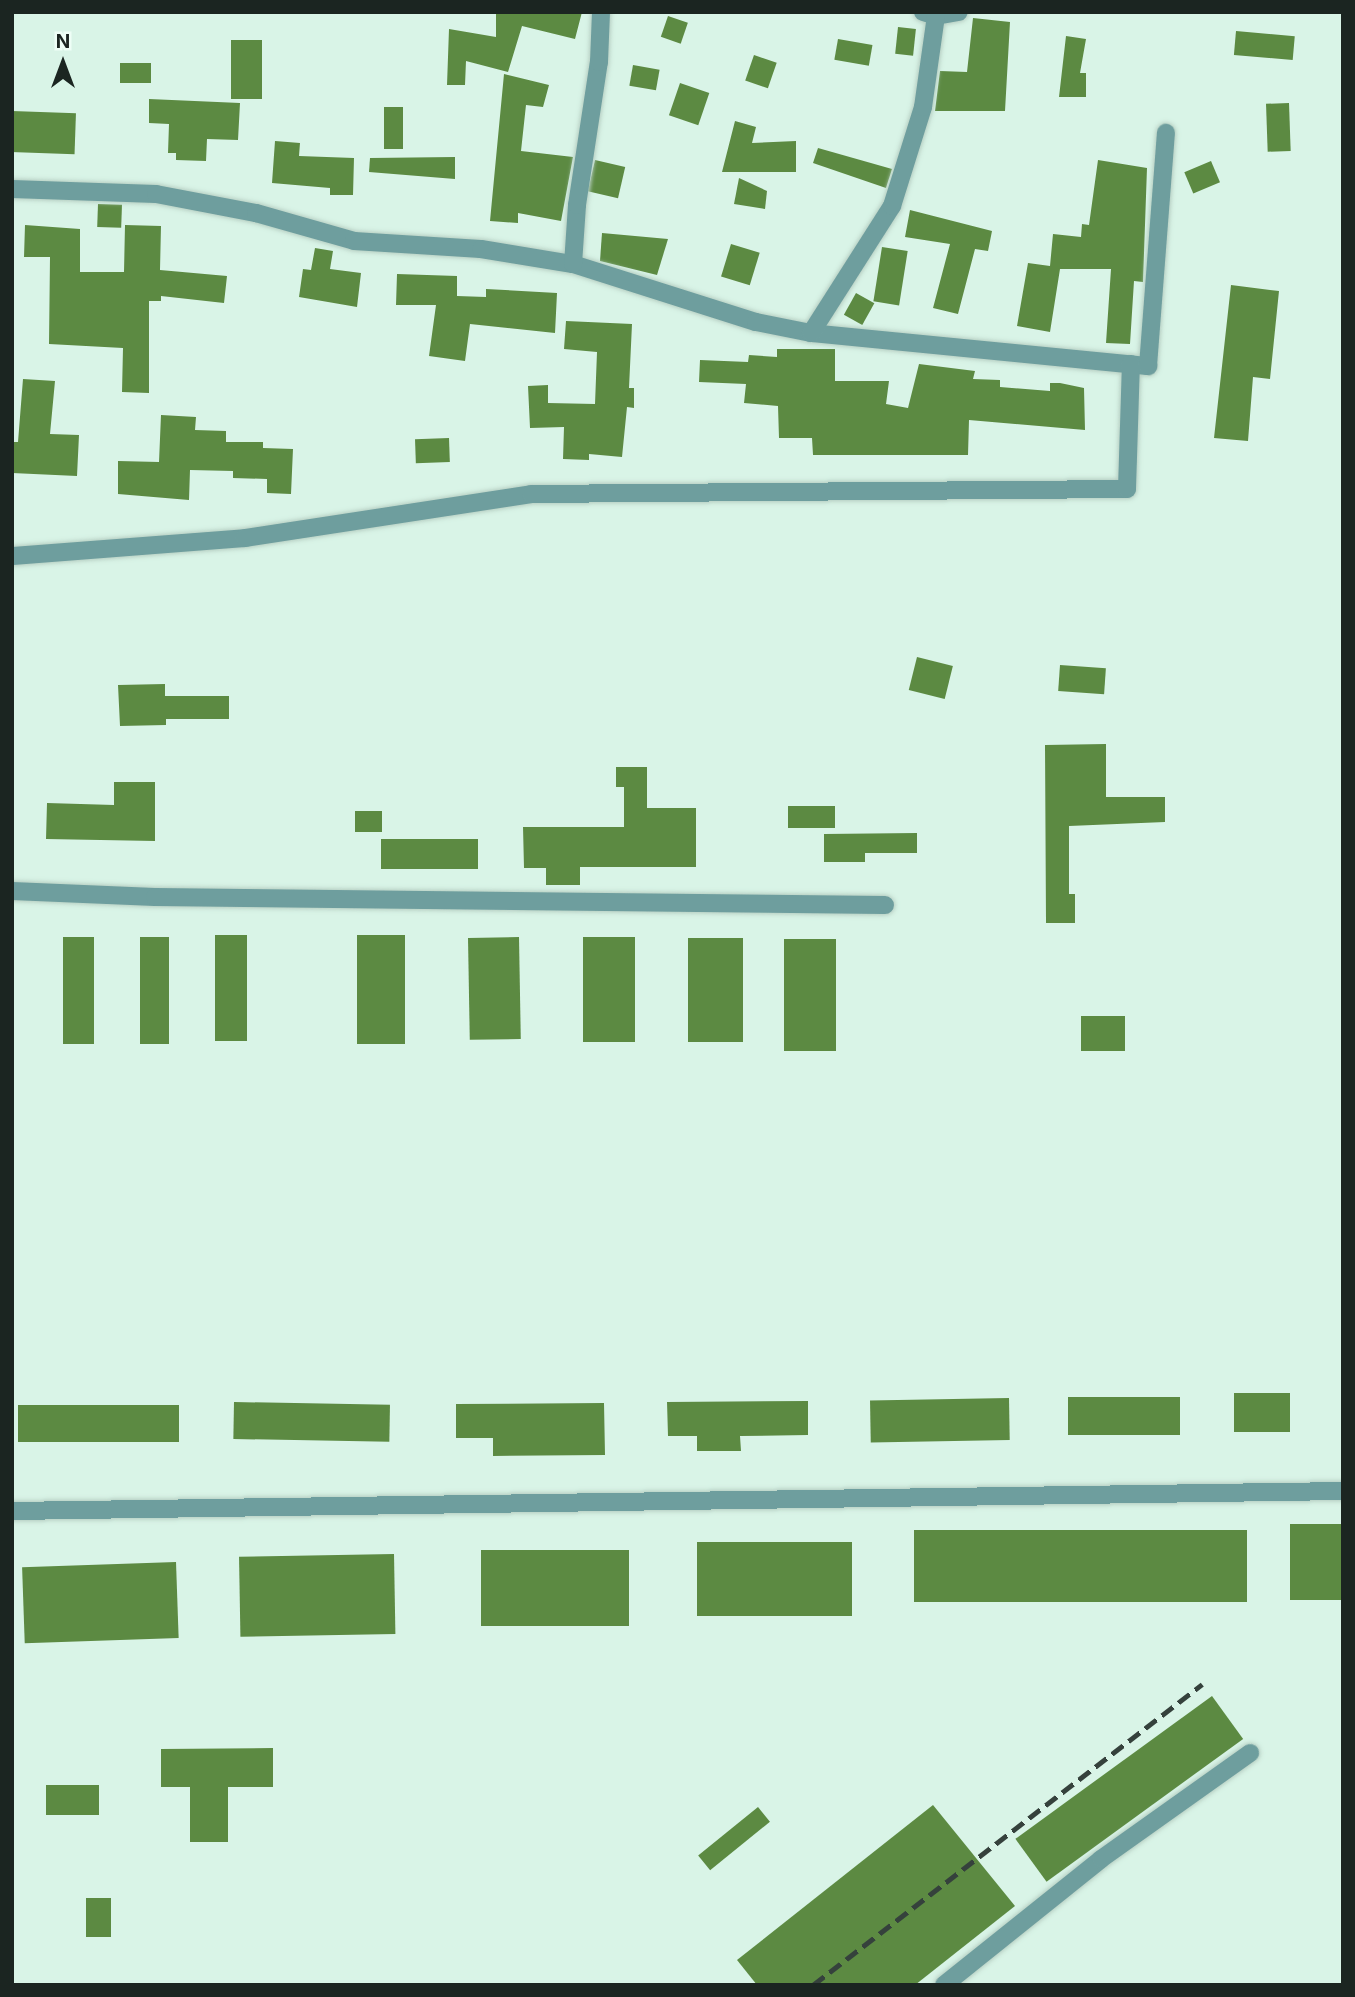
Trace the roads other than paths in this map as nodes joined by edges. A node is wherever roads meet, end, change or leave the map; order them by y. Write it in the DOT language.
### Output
graph roads {
  1 [pos="601,12"];
  2 [pos="959,12"];
  3 [pos="930,14"];
  4 [pos="1166,133"];
  5 [pos="12,189"];
  6 [pos="573,264"];
  7 [pos="811,333"];
  8 [pos="1131,364"];
  9 [pos="12,556"];
  10 [pos="12,891"];
  11 [pos="885,905"];
  12 [pos="1343,1491"];
  13 [pos="12,1511"];
  14 [pos="1250,1753"];
  15 [pos="944,1985"];
  1 -- 6 [label="street"];
  2 -- 3 [label="street"];
  3 -- 7 [label="street"];
  4 -- 8 [label="street"];
  5 -- 6 [label="street"];
  6 -- 7 [label="street"];
  7 -- 8 [label="street"];
  8 -- 9 [label="street"];
  10 -- 11 [label="street"];
  12 -- 13 [label="street"];
  14 -- 15 [label="street"];
}
